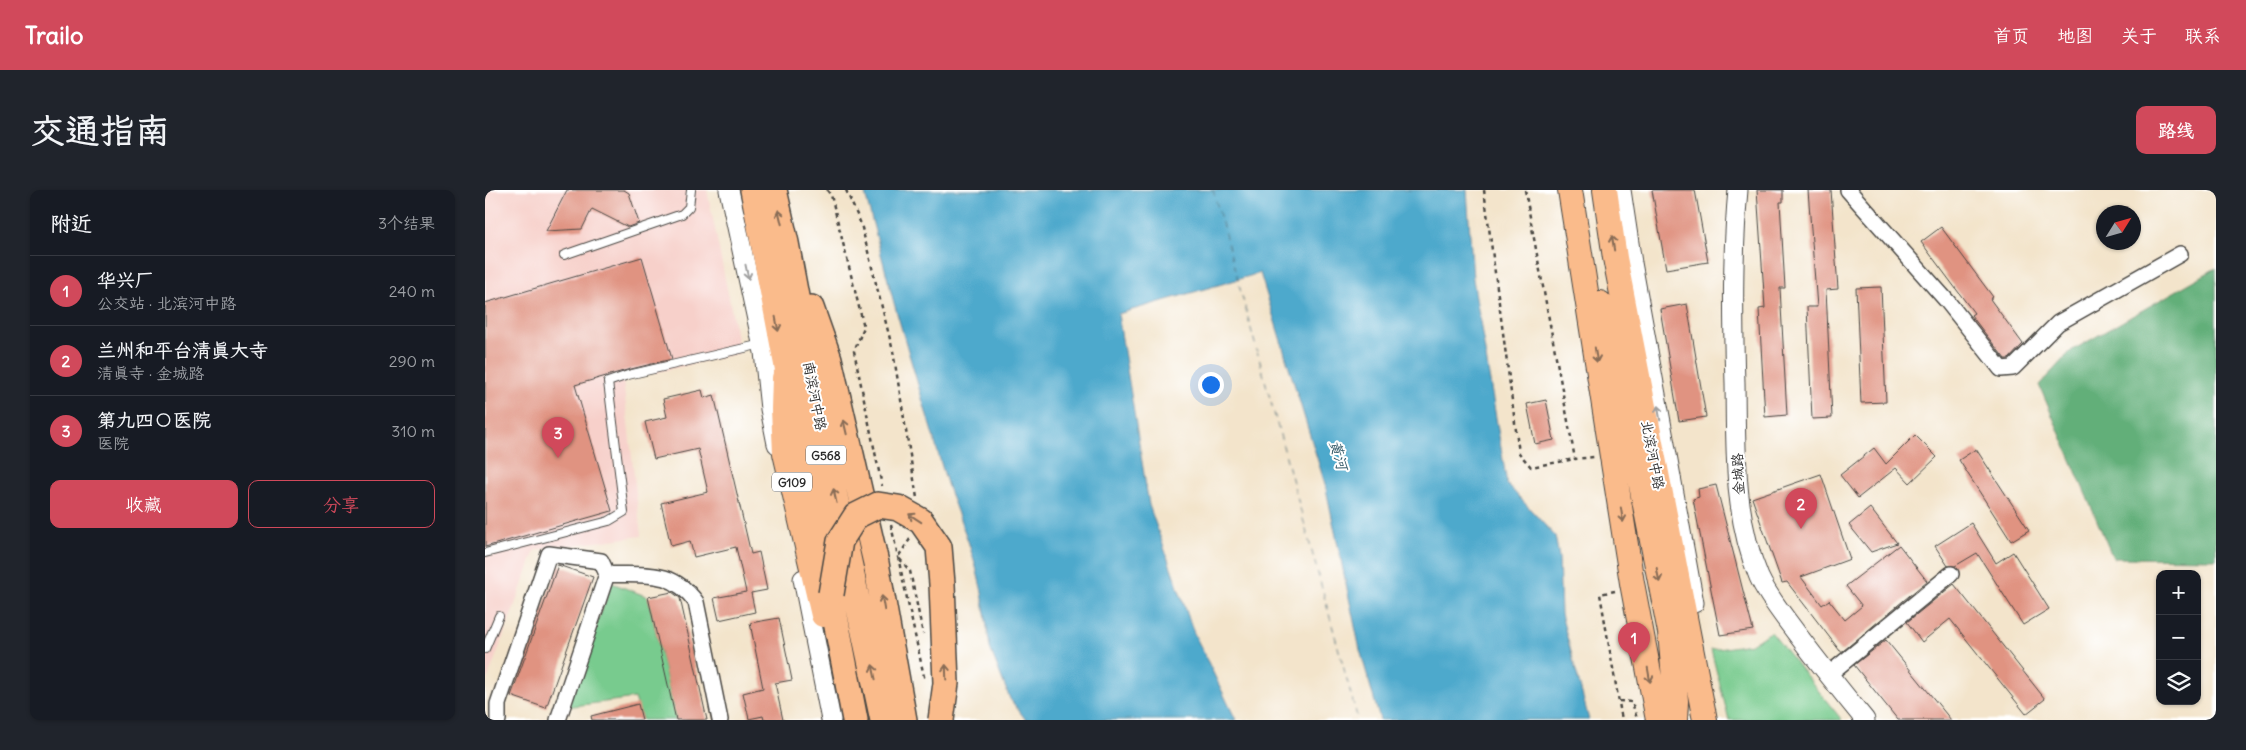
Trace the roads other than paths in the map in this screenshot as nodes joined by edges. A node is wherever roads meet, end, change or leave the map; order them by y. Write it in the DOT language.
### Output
graph roads {
  1 [pos="691,190"];
  2 [pos="729,190"];
  3 [pos="753,190"];
  4 [pos="774,190"];
  5 [pos="1570,190"];
  6 [pos="1605,190"];
  7 [pos="1621,190"];
  8 [pos="1738,190"];
  9 [pos="1848,190"];
  10 [pos="1575,220"];
  11 [pos="786,242"];
  12 [pos="2180,254"];
  13 [pos="565,255"];
  14 [pos="763,344"];
  15 [pos="485,553"];
  16 [pos="607,574"];
  17 [pos="1951,574"];
  18 [pos="825,595"];
  19 [pos="499,616"];
  20 [pos="485,649"];
  21 [pos="1828,675"];
  22 [pos="1647,718"];
  23 [pos="497,720"];
  24 [pos="558,720"];
  25 [pos="720,720"];
  26 [pos="831,720"];
  27 [pos="843,720"];
  28 [pos="855,720"];
  29 [pos="883,720"];
  30 [pos="904,720"];
  31 [pos="941,720"];
  32 [pos="1675,720"];
  33 [pos="1705,720"];
  34 [pos="1712,720"];
  35 [pos="1865,720"];
  1 -- 13 [label="lane"];
  2 -- 14 [label="street, one-way"];
  3 -- 18 [label="highway, 南滨河中路 / G568, one-way"];
  11 -- 4 [label="highway, 南滨河中路 / G568, one-way"];
  5 -- 10 [label="main road"];
  33 -- 6 [label="main road, 北滨河中路, one-way"];
  34 -- 7 [label="street, one-way"];
  8 -- 21 [label="street, 金城路"];
  9 -- 12 [label="street"];
  10 -- 22 [label="main road, one-way"];
  10 -- 32 [label="main road, one-way"];
  29 -- 11 [label="highway, 南滨河中路 / G568, one-way"];
  30 -- 11 [label="highway, one-way"];
  14 -- 15 [label="lane"];
  14 -- 26 [label="street"];
  16 -- 23 [label="street"];
  16 -- 24 [label="street"];
  16 -- 25 [label="street"];
  17 -- 21 [label="street"];
  18 -- 27 [label="main road"];
  18 -- 28 [label="highway, 南滨河中路 / G568"];
  31 -- 18 [label="highway, one-way, bridge"];
  19 -- 20 [label="lane"];
  21 -- 35 [label="street, 金城路"];
}
